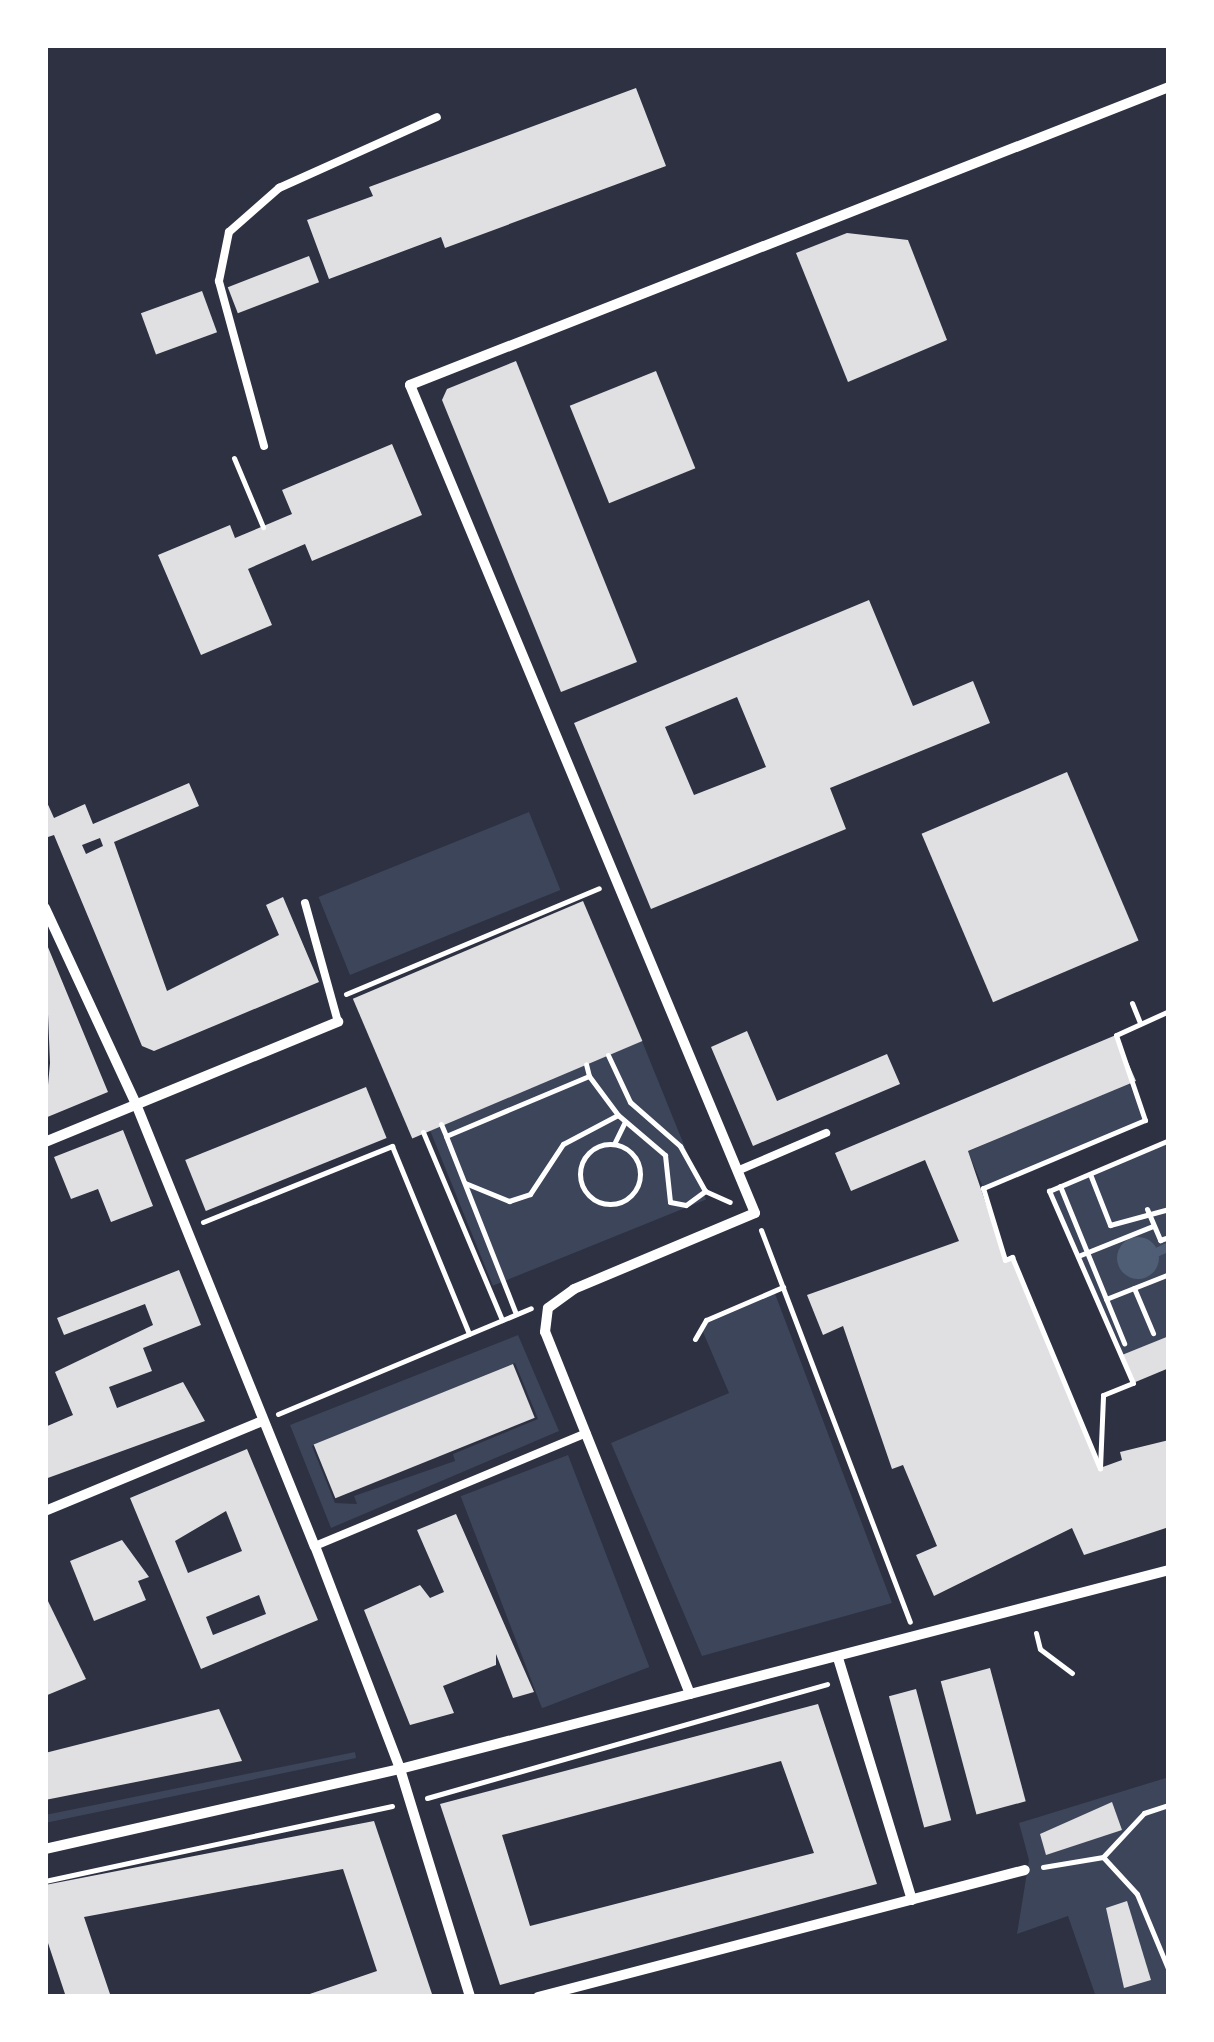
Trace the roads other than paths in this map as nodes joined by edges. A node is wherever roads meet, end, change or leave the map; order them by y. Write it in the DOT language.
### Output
graph roads {
  1 [pos="1169,87"];
  2 [pos="437,117"];
  3 [pos="264,446"];
  4 [pos="305,903"];
  5 [pos="45,908"];
  6 [pos="338,1022"];
  7 [pos="136,1104"];
  8 [pos="826,1133"];
  9 [pos="45,1142"];
  10 [pos="737,1171"];
  11 [pos="262,1421"];
  12 [pos="586,1433"];
  13 [pos="45,1511"];
  14 [pos="315,1546"];
  15 [pos="1169,1570"];
  16 [pos="838,1658"];
  17 [pos="690,1694"];
  18 [pos="400,1768"];
  19 [pos="45,1849"];
  20 [pos="1025,1870"];
  21 [pos="912,1900"];
  22 [pos="470,1997"];
  23 [pos="538,1997"];
  1 -- 10 [label="street"];
  2 -- 3 [label="lane"];
  4 -- 6 [label="lane"];
  5 -- 7 [label="street"];
  6 -- 7 [label="street"];
  7 -- 9 [label="street"];
  7 -- 11 [label="street"];
  8 -- 10 [label="lane"];
  10 -- 12 [label="street"];
  11 -- 13 [label="street"];
  11 -- 14 [label="street"];
  12 -- 14 [label="lane"];
  12 -- 17 [label="street"];
  14 -- 18 [label="street"];
  15 -- 16 [label="street"];
  16 -- 17 [label="street"];
  16 -- 21 [label="street"];
  17 -- 18 [label="street"];
  18 -- 19 [label="street"];
  18 -- 22 [label="street"];
  20 -- 21 [label="street"];
  21 -- 23 [label="street"];
}
